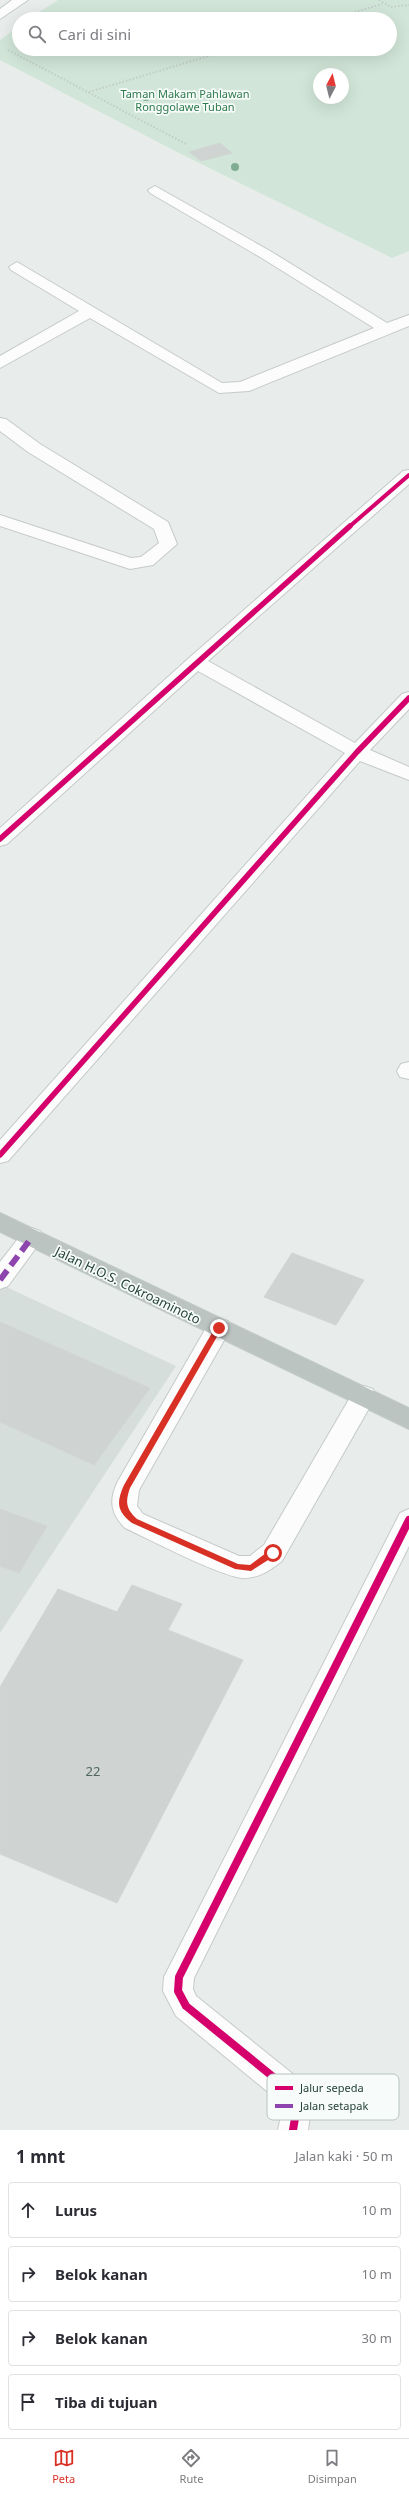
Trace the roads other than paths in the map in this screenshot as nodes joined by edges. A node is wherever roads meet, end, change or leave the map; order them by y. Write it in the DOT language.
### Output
graph roads {
  1 [pos="22,0"];
  2 [pos="0,15"];
  3 [pos="155,190"];
  4 [pos="17,266"];
  5 [pos="90,311"];
  6 [pos="409,320"];
  7 [pos="386,329"];
  8 [pos="0,364"];
  9 [pos="0,423"];
  10 [pos="409,475"];
  11 [pos="0,520"];
  12 [pos="196,662"];
  13 [pos="409,698"];
  14 [pos="358,752"];
  15 [pos="409,774"];
  16 [pos="0,839"];
  17 [pos="0,1155"];
  18 [pos="0,1222"];
  19 [pos="32,1237"];
  20 [pos="0,1280"];
  21 [pos="219,1328"];
  22 [pos="364,1396"];
  23 [pos="409,1419"];
  24 [pos="409,1520"];
  25 [pos="270,2074"];
  26 [pos="296,2120"];
  27 [pos="293,2130"];
  1 -- 2 [label="street"];
  3 -- 7 [label="street"];
  4 -- 5 [label="street"];
  5 -- 7 [label="street"];
  5 -- 8 [label="street"];
  6 -- 7 [label="street"];
  9 -- 11 [label="street"];
  10 -- 12 [label="street"];
  12 -- 14 [label="street"];
  12 -- 16 [label="street"];
  13 -- 14 [label="street"];
  14 -- 15 [label="street"];
  14 -- 17 [label="street"];
  18 -- 19 [label="highway, Jalan H.O.S. Cokroaminoto"];
  19 -- 20 [label="street"];
  19 -- 21 [label="highway, Jalan H.O.S. Cokroaminoto"];
  21 -- 22 [label="highway, Jalan H.O.S. Cokroaminoto"];
  21 -- 22 [label="street"];
  22 -- 23 [label="highway, Jalan H.O.S. Cokroaminoto"];
  24 -- 25 [label="street"];
  26 -- 27 [label="street"];
}
